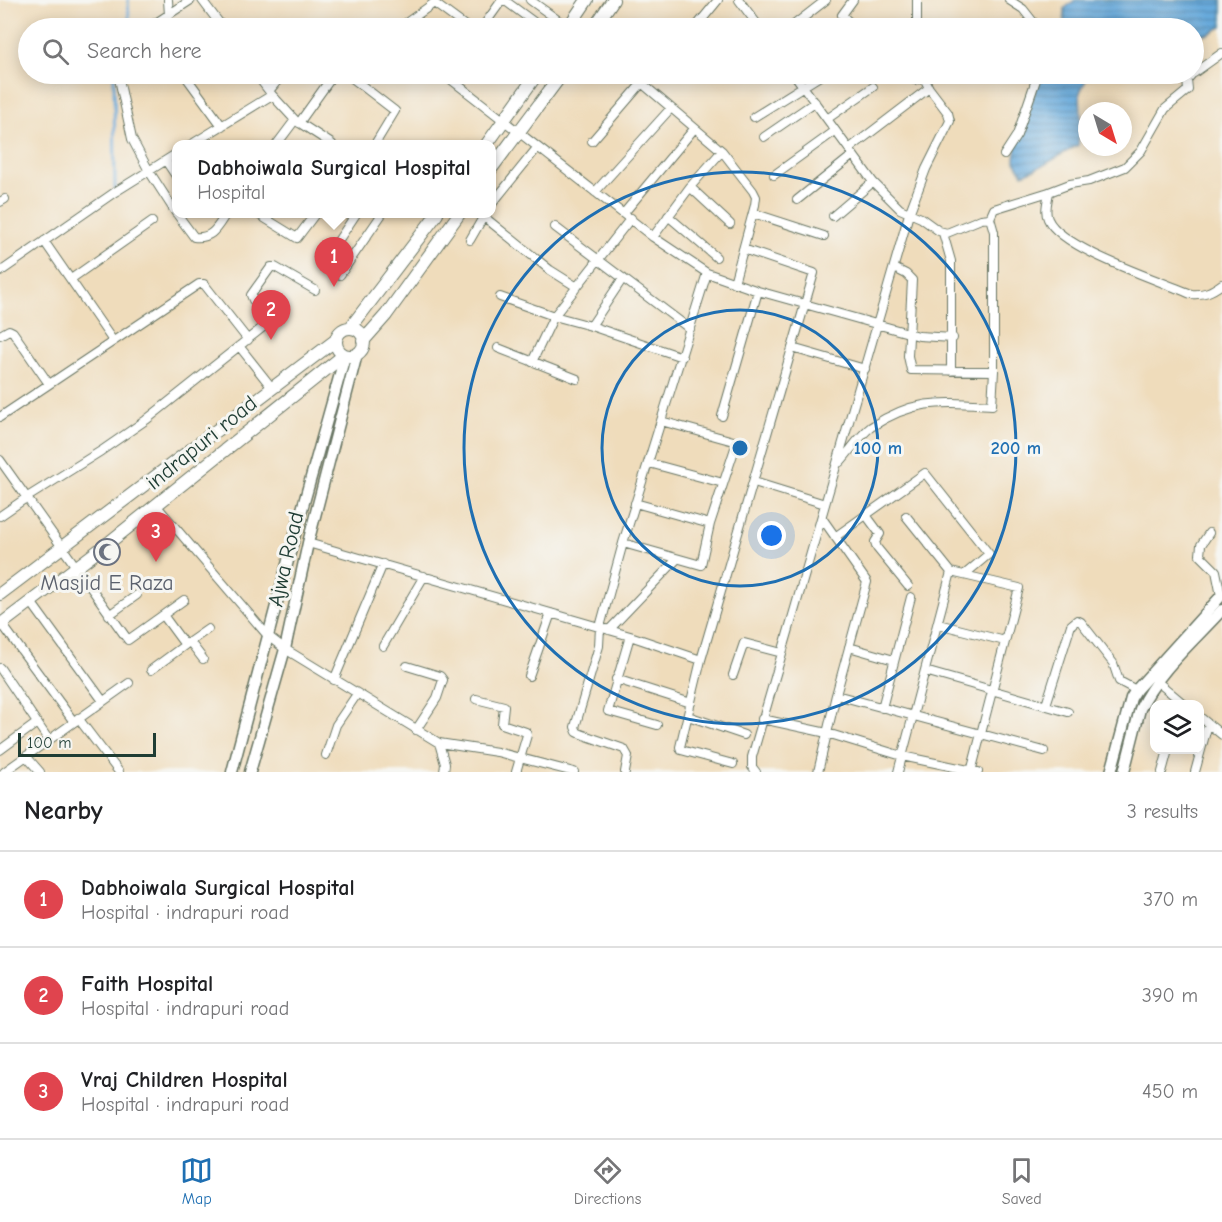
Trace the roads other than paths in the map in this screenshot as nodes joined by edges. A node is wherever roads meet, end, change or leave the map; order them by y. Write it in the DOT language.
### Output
graph roads {
  1 [pos="168,0"];
  2 [pos="191,0"];
  3 [pos="202,0"];
  4 [pos="503,0"];
  5 [pos="530,0"];
  6 [pos="587,0"];
  7 [pos="614,0"];
  8 [pos="718,0"];
  9 [pos="740,0"];
  10 [pos="826,0"];
  11 [pos="853,0"];
  12 [pos="917,0"];
  13 [pos="1009,0"];
  14 [pos="169,15"];
  15 [pos="165,18"];
  16 [pos="216,18"];
  17 [pos="413,18"];
  18 [pos="454,18"];
  19 [pos="490,18"];
  20 [pos="528,18"];
  21 [pos="554,18"];
  22 [pos="575,18"];
  23 [pos="601,18"];
  24 [pos="703,18"];
  25 [pos="753,18"];
  26 [pos="803,18"];
  27 [pos="845,18"];
  28 [pos="916,18"];
  29 [pos="1030,18"];
  30 [pos="1222,52"];
  31 [pos="1204,65"];
  32 [pos="120,84"];
  33 [pos="191,84"];
  34 [pos="264,84"];
  35 [pos="277,84"];
  36 [pos="326,84"];
  37 [pos="360,84"];
  38 [pos="459,84"];
  39 [pos="530,84"];
  40 [pos="555,84"];
  41 [pos="641,84"];
  42 [pos="643,84"];
  43 [pos="801,84"];
  44 [pos="808,84"];
  45 [pos="927,84"];
  46 [pos="1035,84"];
  47 [pos="1187,84"];
  48 [pos="803,87"];
  49 [pos="873,87"];
  50 [pos="929,87"];
  51 [pos="271,93"];
  52 [pos="815,102"];
  53 [pos="671,108"];
  54 [pos="754,117"];
  55 [pos="827,118"];
  56 [pos="297,121"];
  57 [pos="504,122"];
  58 [pos="222,126"];
  59 [pos="694,129"];
  60 [pos="836,131"];
  61 [pos="518,133"];
  62 [pos="764,137"];
  63 [pos="199,140"];
  64 [pos="280,140"];
  65 [pos="319,140"];
  66 [pos="377,140"];
  67 [pos="490,140"];
  68 [pos="592,141"];
  69 [pos="537,148"];
  70 [pos="722,151"];
  71 [pos="851,152"];
  72 [pos="1004,155"];
  73 [pos="172,157"];
  74 [pos="166,161"];
  75 [pos="496,163"];
  76 [pos="172,169"];
  77 [pos="149,171"];
  78 [pos="774,175"];
  79 [pos="873,182"];
  80 [pos="690,187"];
  81 [pos="595,192"];
  82 [pos="1049,192"];
  83 [pos="496,200"];
  84 [pos="797,200"];
  85 [pos="172,206"];
  86 [pos="753,213"];
  87 [pos="909,214"];
  88 [pos="627,215"];
  89 [pos="668,216"];
  90 [pos="833,216"];
  91 [pos="181,218"];
  92 [pos="223,218"];
  93 [pos="270,218"];
  94 [pos="311,218"];
  95 [pos="353,218"];
  96 [pos="379,218"];
  97 [pos="433,218"];
  98 [pos="455,218"];
  99 [pos="482,218"];
  100 [pos="489,218"];
  101 [pos="990,218"];
  102 [pos="152,222"];
  103 [pos="730,224"];
  104 [pos="555,227"];
  105 [pos="943,233"];
  106 [pos="824,236"];
  107 [pos="653,237"];
  108 [pos="470,240"];
  109 [pos="45,241"];
  110 [pos="743,249"];
  111 [pos="332,250"];
  112 [pos="716,257"];
  113 [pos="598,260"];
  114 [pos="894,268"];
  115 [pos="0,272"];
  116 [pos="707,273"];
  117 [pos="340,275"];
  118 [pos="623,278"];
  119 [pos="71,279"];
  120 [pos="734,283"];
  121 [pos="1222,284"];
  122 [pos="577,287"];
  123 [pos="315,290"];
  124 [pos="758,291"];
  125 [pos="500,297"];
  126 [pos="805,303"];
  127 [pos="555,316"];
  128 [pos="878,324"];
  129 [pos="591,326"];
  130 [pos="351,327"];
  131 [pos="690,329"];
  132 [pos="910,332"];
  133 [pos="0,335"];
  134 [pos="953,338"];
  135 [pos="113,340"];
  136 [pos="248,340"];
  137 [pos="336,340"];
  138 [pos="363,341"];
  139 [pos="239,346"];
  140 [pos="498,348"];
  141 [pos="792,348"];
  142 [pos="349,355"];
  143 [pos="682,357"];
  144 [pos="532,362"];
  145 [pos="865,369"];
  146 [pos="951,371"];
  147 [pos="994,371"];
  148 [pos="577,379"];
  149 [pos="50,384"];
  150 [pos="273,389"];
  151 [pos="722,416"];
  152 [pos="0,417"];
  153 [pos="661,421"];
  154 [pos="0,460"];
  155 [pos="649,463"];
  156 [pos="838,465"];
  157 [pos="754,482"];
  158 [pos="723,483"];
  159 [pos="26,498"];
  160 [pos="635,503"];
  161 [pos="825,504"];
  162 [pos="156,505"];
  163 [pos="866,515"];
  164 [pos="0,516"];
  165 [pos="906,516"];
  166 [pos="822,518"];
  167 [pos="710,524"];
  168 [pos="1209,533"];
  169 [pos="835,537"];
  170 [pos="308,543"];
  171 [pos="623,543"];
  172 [pos="61,549"];
  173 [pos="677,559"];
  174 [pos="383,564"];
  175 [pos="75,568"];
  176 [pos="951,572"];
  177 [pos="964,575"];
  178 [pos="424,576"];
  179 [pos="908,586"];
  180 [pos="0,594"];
  181 [pos="137,594"];
  182 [pos="1221,596"];
  183 [pos="911,597"];
  184 [pos="183,600"];
  185 [pos="31,602"];
  186 [pos="1222,611"];
  187 [pos="551,613"];
  188 [pos="109,615"];
  189 [pos="163,615"];
  190 [pos="938,624"];
  191 [pos="1,625"];
  192 [pos="600,627"];
  193 [pos="208,629"];
  194 [pos="609,630"];
  195 [pos="268,636"];
  196 [pos="630,636"];
  197 [pos="1005,641"];
  198 [pos="188,644"];
  199 [pos="383,646"];
  200 [pos="849,647"];
  201 [pos="285,649"];
  202 [pos="782,653"];
  203 [pos="202,659"];
  204 [pos="701,660"];
  205 [pos="894,660"];
  206 [pos="407,666"];
  207 [pos="0,668"];
  208 [pos="152,670"];
  209 [pos="925,671"];
  210 [pos="733,675"];
  211 [pos="529,676"];
  212 [pos="1153,678"];
  213 [pos="616,679"];
  214 [pos="334,680"];
  215 [pos="129,683"];
  216 [pos="1136,690"];
  217 [pos="992,691"];
  218 [pos="357,694"];
  219 [pos="836,695"];
  220 [pos="476,699"];
  221 [pos="1178,700"];
  222 [pos="103,701"];
  223 [pos="691,703"];
  224 [pos="1046,705"];
  225 [pos="882,708"];
  226 [pos="1068,712"];
  227 [pos="688,716"];
  228 [pos="913,716"];
  229 [pos="762,719"];
  230 [pos="76,720"];
  231 [pos="1204,720"];
  232 [pos="37,723"];
  233 [pos="1208,724"];
  234 [pos="657,725"];
  235 [pos="416,730"];
  236 [pos="827,733"];
  237 [pos="981,734"];
  238 [pos="744,735"];
  239 [pos="1222,735"];
  240 [pos="48,739"];
  241 [pos="440,743"];
  242 [pos="0,750"];
  243 [pos="1044,751"];
  244 [pos="1167,754"];
  245 [pos="326,755"];
  246 [pos="26,756"];
  247 [pos="902,756"];
  248 [pos="521,758"];
  249 [pos="734,765"];
  250 [pos="236,770"];
  251 [pos="973,771"];
  252 [pos="4,772"];
  253 [pos="40,772"];
  254 [pos="119,772"];
  255 [pos="250,772"];
  256 [pos="444,772"];
  257 [pos="516,772"];
  258 [pos="574,772"];
  259 [pos="625,772"];
  260 [pos="756,772"];
  261 [pos="818,772"];
  262 [pos="898,772"];
  263 [pos="1111,772"];
  264 [pos="1124,772"];
  265 [pos="1162,772"];
  266 [pos="1194,772"];
  1 -- 14 [label="street"];
  2 -- 14 [label="street"];
  3 -- 16 [label="street"];
  4 -- 19 [label="street"];
  4 -- 20 [label="street"];
  5 -- 21 [label="street"];
  6 -- 22 [label="main road"];
  7 -- 23 [label="main road"];
  8 -- 24 [label="street"];
  9 -- 25 [label="street"];
  10 -- 26 [label="street"];
  11 -- 27 [label="street"];
  12 -- 28 [label="street"];
  13 -- 29 [label="street"];
  14 -- 15 [label="street"];
  17 -- 18 [label="street"];
  30 -- 31 [label="street"];
  32 -- 77 [label="street"];
  33 -- 58 [label="street"];
  34 -- 51 [label="street"];
  35 -- 51 [label="street"];
  36 -- 56 [label="street"];
  37 -- 66 [label="street"];
  38 -- 57 [label="street"];
  39 -- 57 [label="main road"];
  40 -- 61 [label="main road"];
  41 -- 68 [label="street"];
  42 -- 53 [label="street"];
  43 -- 48 [label="street"];
  44 -- 48 [label="street"];
  45 -- 50 [label="street"];
  46 -- 72 [label="street"];
  47 -- 82 [label="street"];
  48 -- 52 [label="street"];
  48 -- 54 [label="street"];
  49 -- 55 [label="street"];
  50 -- 71 [label="street"];
  50 -- 87 [label="street"];
  51 -- 56 [label="street"];
  51 -- 58 [label="street"];
  52 -- 55 [label="street"];
  52 -- 62 [label="street"];
  53 -- 59 [label="street"];
  53 -- 81 [label="street"];
  55 -- 60 [label="street"];
  56 -- 64 [label="street"];
  56 -- 65 [label="street"];
  57 -- 61 [label="street"];
  57 -- 67 [label="main road"];
  58 -- 63 [label="street"];
  59 -- 70 [label="street"];
  59 -- 88 [label="street"];
  60 -- 71 [label="street"];
  60 -- 78 [label="street"];
  61 -- 69 [label="street"];
  61 -- 75 [label="main road"];
  69 -- 81 [label="street"];
  69 -- 83 [label="street"];
  70 -- 80 [label="street"];
  70 -- 86 [label="street"];
  71 -- 79 [label="street"];
  71 -- 84 [label="street"];
  73 -- 74 [label="street"];
  74 -- 76 [label="street"];
  74 -- 77 [label="street"];
  77 -- 85 [label="street"];
  77 -- 109 [label="street"];
  79 -- 87 [label="street"];
  79 -- 90 [label="street"];
  80 -- 89 [label="street"];
  80 -- 103 [label="street"];
  81 -- 88 [label="street"];
  82 -- 101 [label="street"];
  82 -- 121 [label="street"];
  86 -- 106 [label="street"];
  86 -- 110 [label="street"];
  87 -- 105 [label="street"];
  87 -- 114 [label="street"];
  88 -- 107 [label="street"];
  88 -- 113 [label="street"];
  89 -- 107 [label="street"];
  89 -- 112 [label="street"];
  91 -- 92 [label="street"];
  93 -- 94 [label="street"];
  95 -- 111 [label="street"];
  96 -- 117 [label="street"];
  97 -- 130 [label="main road"];
  98 -- 138 [label="main road"];
  99 -- 108 [label="street"];
  100 -- 122 [label="street"];
  101 -- 105 [label="street"];
  101 -- 147 [label="street"];
  102 -- 119 [label="street"];
  104 -- 113 [label="street"];
  105 -- 134 [label="street"];
  107 -- 116 [label="street"];
  109 -- 115 [label="street"];
  109 -- 119 [label="street"];
  110 -- 120 [label="street"];
  110 -- 126 [label="street"];
  113 -- 118 [label="street"];
  113 -- 122 [label="street"];
  114 -- 128 [label="street"];
  114 -- 132 [label="street"];
  116 -- 120 [label="street"];
  116 -- 131 [label="street"];
  118 -- 129 [label="street"];
  118 -- 131 [label="street"];
  119 -- 135 [label="street"];
  120 -- 124 [label="street"];
  122 -- 127 [label="street"];
  123 -- 136 [label="street"];
  124 -- 126 [label="street"];
  124 -- 151 [label="street"];
  125 -- 127 [label="street"];
  126 -- 128 [label="street"];
  126 -- 141 [label="street"];
  127 -- 129 [label="street"];
  127 -- 144 [label="street"];
  128 -- 132 [label="street"];
  128 -- 145 [label="street"];
  129 -- 143 [label="street"];
  130 -- 137 [label="main road"];
  130 -- 138 [label="main road"];
  131 -- 143 [label="street"];
  132 -- 134 [label="street"];
  132 -- 146 [label="street"];
  133 -- 149 [label="street"];
  134 -- 146 [label="street"];
  135 -- 136 [label="street"];
  135 -- 149 [label="street"];
  136 -- 139 [label="street"];
  137 -- 142 [label="main road"];
  137 -- 150 [label="main road, indrapuri road"];
  138 -- 142 [label="main road"];
  139 -- 150 [label="street"];
  139 -- 159 [label="street"];
  140 -- 144 [label="street"];
  141 -- 145 [label="street"];
  141 -- 157 [label="street"];
  142 -- 162 [label="main road, indrapuri road"];
  142 -- 170 [label="main road, Ajwa Road"];
  142 -- 195 [label="main road, Ajwa Road"];
  143 -- 153 [label="street"];
  144 -- 148 [label="street"];
  145 -- 156 [label="street"];
  146 -- 147 [label="street"];
  147 -- 156 [label="street"];
  149 -- 152 [label="street"];
  150 -- 172 [label="main road, indrapuri road"];
  153 -- 155 [label="street"];
  153 -- 158 [label="street"];
  154 -- 159 [label="street"];
  155 -- 158 [label="street"];
  155 -- 160 [label="street"];
  156 -- 161 [label="street"];
  157 -- 161 [label="street"];
  157 -- 204 [label="street"];
  158 -- 167 [label="street"];
  159 -- 164 [label="street"];
  159 -- 172 [label="street"];
  160 -- 167 [label="street"];
  160 -- 171 [label="street"];
  161 -- 166 [label="street"];
  162 -- 175 [label="main road, indrapuri road"];
  162 -- 195 [label="street"];
  163 -- 169 [label="street"];
  163 -- 177 [label="street"];
  163 -- 179 [label="street"];
  165 -- 176 [label="street"];
  166 -- 169 [label="street"];
  166 -- 202 [label="street"];
  167 -- 173 [label="street"];
  168 -- 182 [label="street"];
  169 -- 200 [label="street"];
  170 -- 174 [label="street"];
  170 -- 201 [label="main road, Ajwa Road"];
  171 -- 173 [label="street"];
  171 -- 192 [label="street"];
  172 -- 175 [label="street"];
  172 -- 180 [label="main road, indrapuri road"];
  173 -- 194 [label="street"];
  174 -- 178 [label="street"];
  174 -- 214 [label="street"];
  175 -- 185 [label="main road, indrapuri road"];
  175 -- 188 [label="street"];
  176 -- 177 [label="street"];
  176 -- 190 [label="street"];
  177 -- 197 [label="street"];
  178 -- 187 [label="street"];
  178 -- 199 [label="street"];
  181 -- 188 [label="street"];
  182 -- 212 [label="main road"];
  183 -- 205 [label="street"];
  184 -- 189 [label="street"];
  185 -- 191 [label="main road, indrapuri road"];
  185 -- 222 [label="street"];
  186 -- 212 [label="main road"];
  187 -- 192 [label="street"];
  187 -- 211 [label="street"];
  188 -- 189 [label="street"];
  189 -- 198 [label="street"];
  190 -- 197 [label="street"];
  190 -- 209 [label="street"];
  191 -- 230 [label="street"];
  192 -- 194 [label="street"];
  192 -- 259 [label="street"];
  193 -- 198 [label="street"];
  194 -- 196 [label="street"];
  195 -- 201 [label="street"];
  195 -- 250 [label="main road, Ajwa Road"];
  196 -- 204 [label="street"];
  196 -- 213 [label="street"];
  197 -- 217 [label="street"];
  198 -- 203 [label="street"];
  198 -- 208 [label="street"];
  200 -- 205 [label="street"];
  200 -- 219 [label="street"];
  201 -- 214 [label="street"];
  201 -- 255 [label="main road, Ajwa Road"];
  202 -- 210 [label="street"];
  202 -- 229 [label="street"];
  204 -- 223 [label="street"];
  205 -- 225 [label="street"];
  206 -- 235 [label="street"];
  207 -- 232 [label="street"];
  209 -- 217 [label="street"];
  209 -- 228 [label="street"];
  212 -- 216 [label="main road"];
  212 -- 221 [label="street"];
  212 -- 264 [label="main road"];
  213 -- 223 [label="street"];
  213 -- 234 [label="street"];
  214 -- 218 [label="street"];
  215 -- 222 [label="street"];
  216 -- 224 [label="street"];
  216 -- 263 [label="main road"];
  217 -- 224 [label="street"];
  217 -- 237 [label="street"];
  218 -- 235 [label="street"];
  218 -- 245 [label="street"];
  219 -- 225 [label="street"];
  219 -- 236 [label="street"];
  220 -- 248 [label="street"];
  222 -- 230 [label="street"];
  223 -- 227 [label="street"];
  224 -- 226 [label="street"];
  225 -- 228 [label="street"];
  227 -- 238 [label="street"];
  227 -- 249 [label="street"];
  228 -- 237 [label="street"];
  228 -- 247 [label="street"];
  229 -- 236 [label="street"];
  229 -- 260 [label="street"];
  230 -- 240 [label="street"];
  230 -- 254 [label="street"];
  231 -- 233 [label="street"];
  232 -- 240 [label="street"];
  232 -- 242 [label="street"];
  233 -- 239 [label="street"];
  233 -- 266 [label="street"];
  235 -- 241 [label="street"];
  236 -- 247 [label="street"];
  236 -- 261 [label="street"];
  237 -- 243 [label="street"];
  237 -- 251 [label="street"];
  240 -- 246 [label="street"];
  241 -- 248 [label="street"];
  241 -- 256 [label="street"];
  244 -- 265 [label="street"];
  246 -- 252 [label="street"];
  246 -- 253 [label="street"];
  247 -- 251 [label="street"];
  247 -- 262 [label="street"];
  248 -- 257 [label="street"];
  248 -- 258 [label="street"];
}
